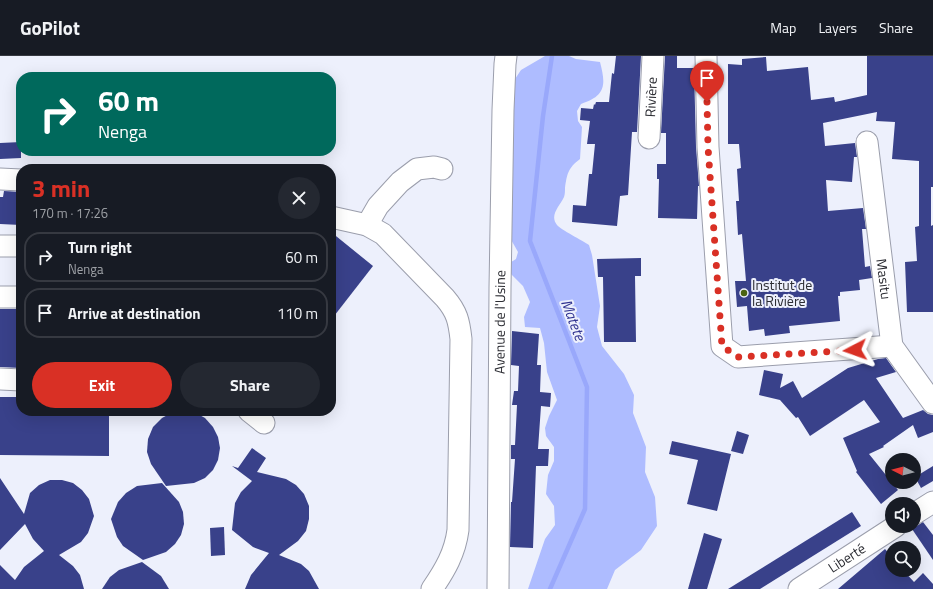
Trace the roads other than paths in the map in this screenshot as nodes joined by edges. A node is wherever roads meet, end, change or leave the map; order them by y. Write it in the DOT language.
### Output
graph roads {
  1 [pos="506,56"];
  2 [pos="653,56"];
  3 [pos="706,56"];
  4 [pos="649,138"];
  5 [pos="867,142"];
  6 [pos="442,169"];
  7 [pos="0,179"];
  8 [pos="16,180"];
  9 [pos="336,218"];
  10 [pos="367,225"];
  11 [pos="0,246"];
  12 [pos="16,246"];
  13 [pos="0,297"];
  14 [pos="16,297"];
  15 [pos="892,346"];
  16 [pos="0,379"];
  17 [pos="16,380"];
  18 [pos="933,403"];
  19 [pos="933,502"];
  20 [pos="921,510"];
  21 [pos="885,533"];
  22 [pos="432,589"];
  23 [pos="498,589"];
  24 [pos="799,589"];
  1 -- 23 [label="street, Avenue de l'Usine"];
  2 -- 4 [label="street, Rivière"];
  3 -- 15 [label="street"];
  5 -- 15 [label="street, Masitu"];
  6 -- 10 [label="street"];
  7 -- 8 [label="street"];
  9 -- 10 [label="street"];
  10 -- 22 [label="street"];
  11 -- 12 [label="street"];
  13 -- 14 [label="street"];
  15 -- 18 [label="street, Masitu"];
  16 -- 17 [label="street"];
  19 -- 20 [label="street"];
  21 -- 24 [label="street, Liberté"];
}
